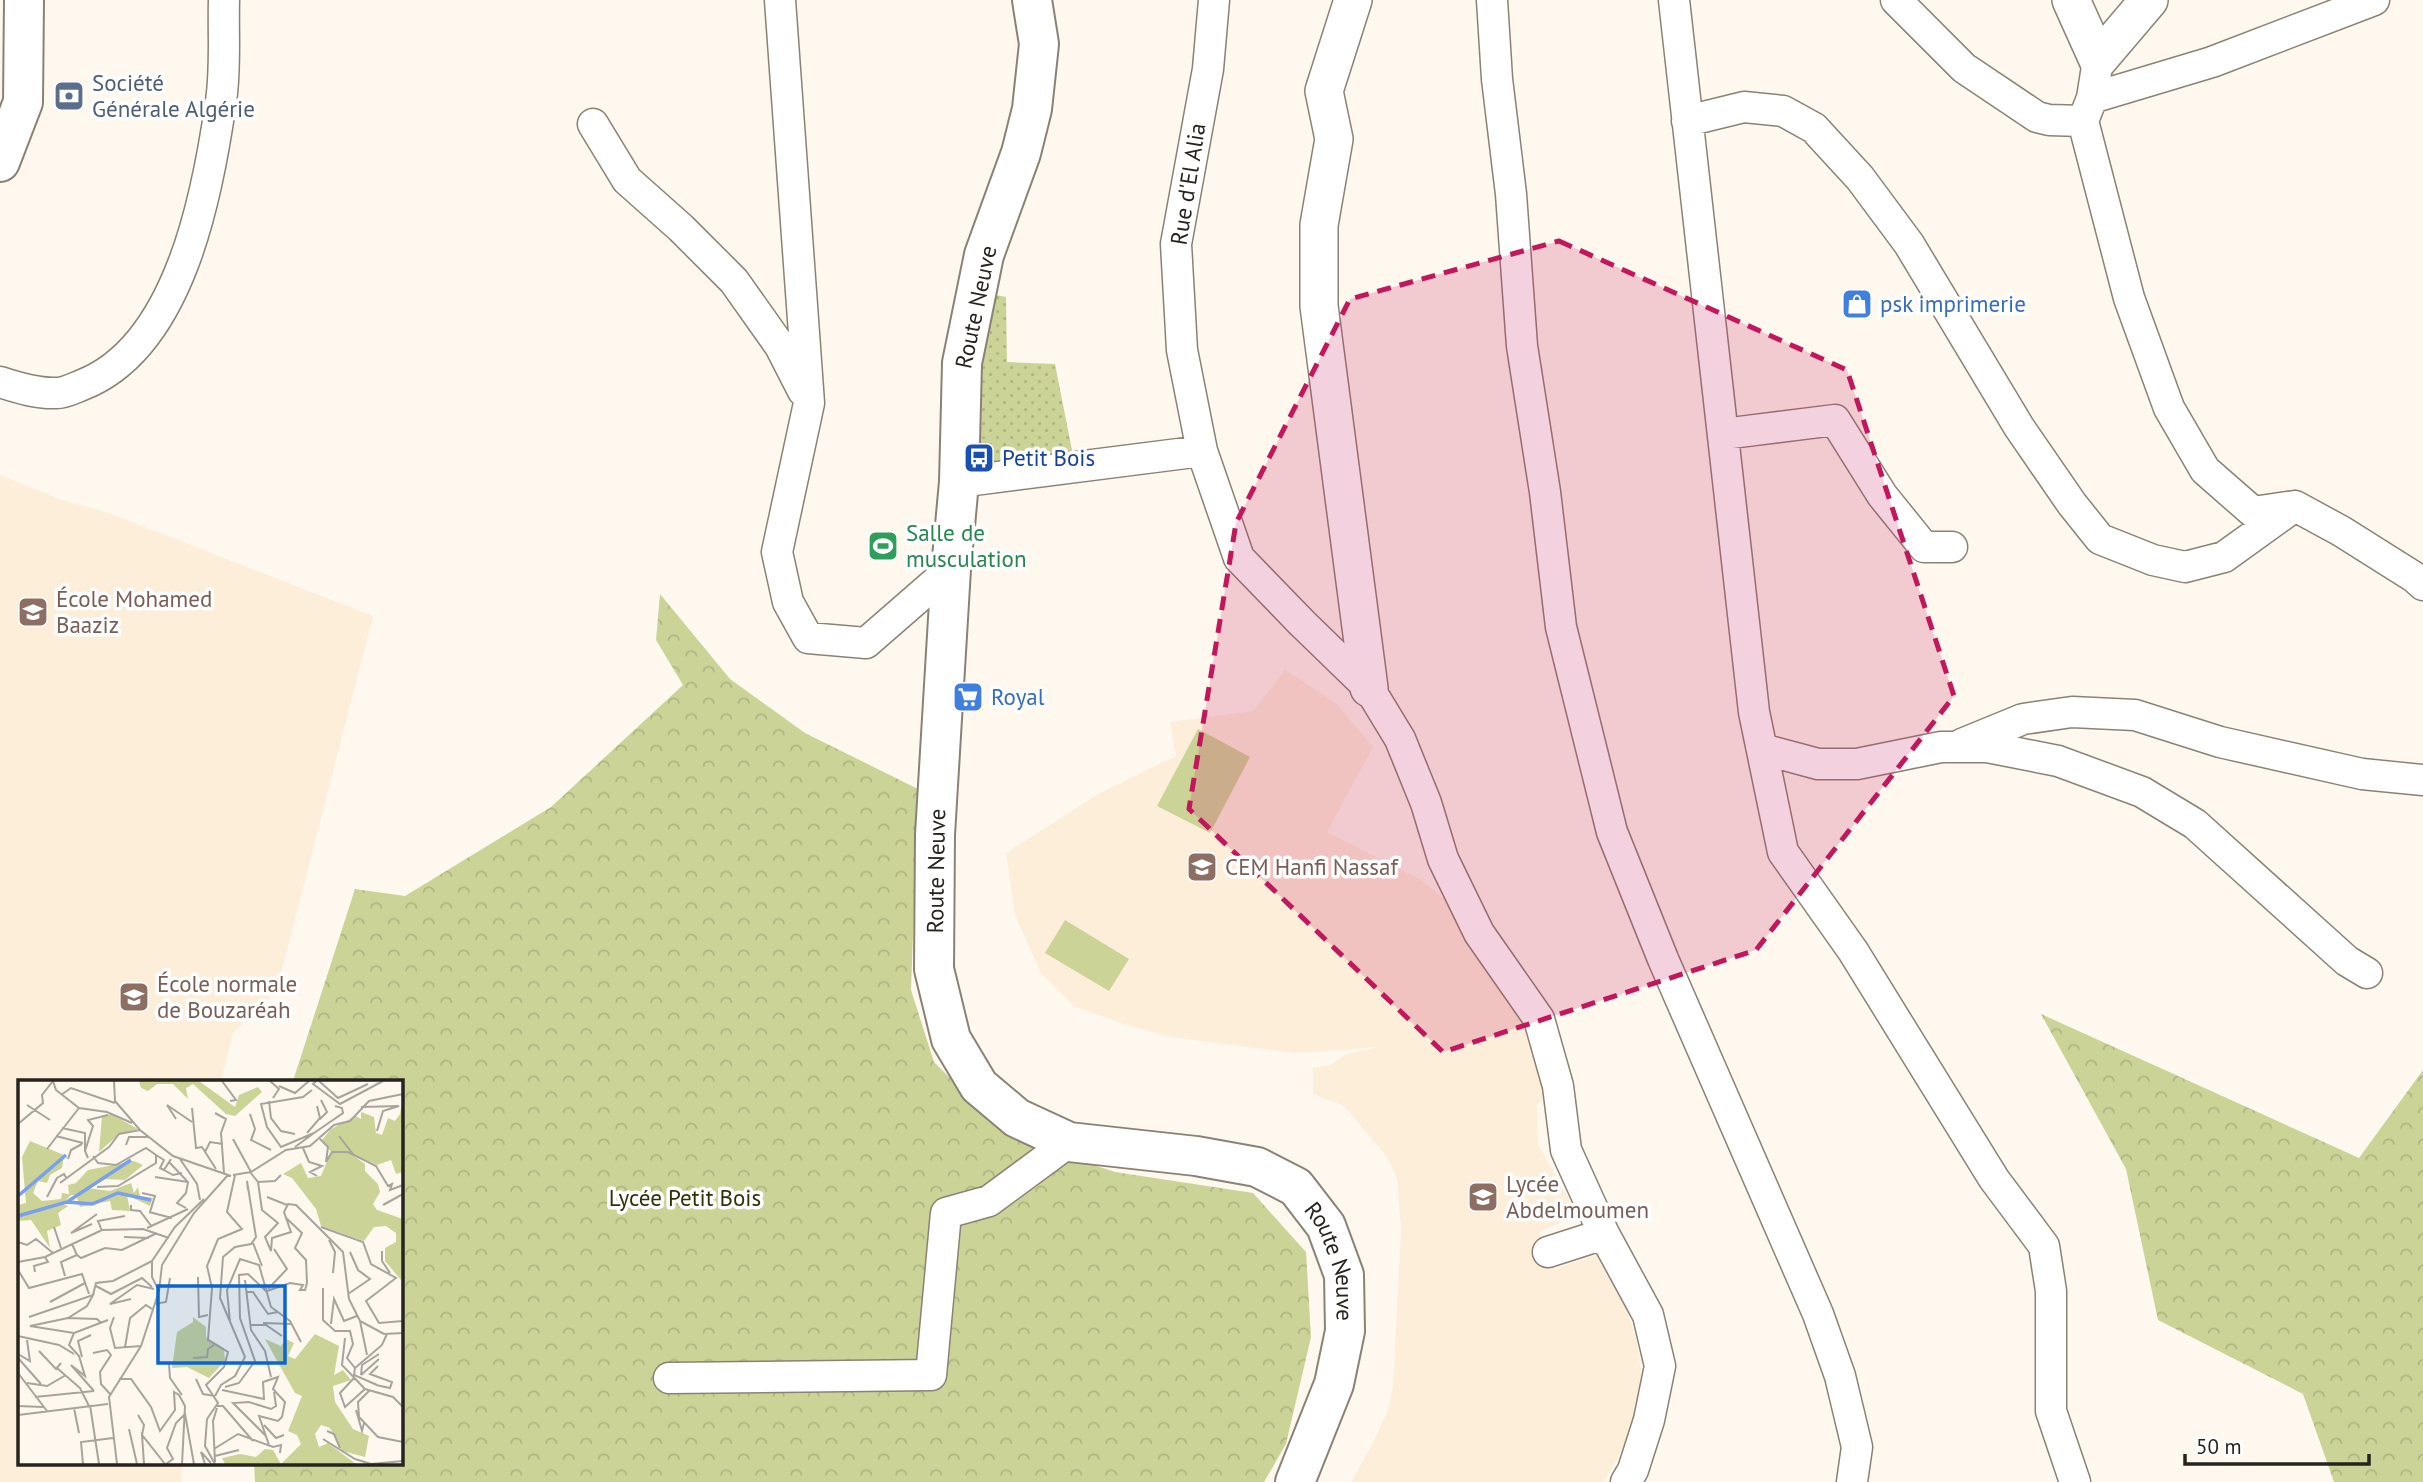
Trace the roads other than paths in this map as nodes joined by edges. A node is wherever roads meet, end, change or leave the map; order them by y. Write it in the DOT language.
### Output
graph roads {
  1 [pos="24,0"];
  2 [pos="224,0"];
  3 [pos="780,0"];
  4 [pos="1032,0"];
  5 [pos="1214,0"];
  6 [pos="1353,0"];
  7 [pos="1492,0"];
  8 [pos="1674,0"];
  9 [pos="1896,0"];
  10 [pos="2071,0"];
  11 [pos="2149,0"];
  12 [pos="2374,0"];
  13 [pos="2098,60"];
  14 [pos="11,96"];
  15 [pos="2088,109"];
  16 [pos="1687,121"];
  17 [pos="593,124"];
  18 [pos="0,162"];
  19 [pos="0,382"];
  20 [pos="809,403"];
  21 [pos="1723,434"];
  22 [pos="1202,451"];
  23 [pos="959,482"];
  24 [pos="2295,506"];
  25 [pos="1952,547"];
  26 [pos="951,569"];
  27 [pos="2423,585"];
  28 [pos="1369,688"];
  29 [pos="1955,747"];
  30 [pos="1762,749"];
  31 [pos="2423,780"];
  32 [pos="2367,974"];
  33 [pos="1069,1142"];
  34 [pos="1604,1234"];
  35 [pos="1548,1252"];
  36 [pos="669,1378"];
  37 [pos="1295,1482"];
  38 [pos="1626,1482"];
  39 [pos="1852,1482"];
  40 [pos="2075,1482"];
  1 -- 14 [label="main road"];
  2 -- 19 [label="street"];
  3 -- 20 [label="street"];
  4 -- 23 [label="main road, Route Neuve"];
  5 -- 22 [label="street, Rue d'El Alia"];
  6 -- 28 [label="street"];
  7 -- 39 [label="street"];
  8 -- 16 [label="street"];
  9 -- 15 [label="street"];
  10 -- 13 [label="street"];
  11 -- 13 [label="street"];
  12 -- 15 [label="street"];
  13 -- 15 [label="street"];
  14 -- 18 [label="main road"];
  15 -- 24 [label="street"];
  16 -- 21 [label="street"];
  16 -- 24 [label="street"];
  17 -- 20 [label="street"];
  20 -- 26 [label="street"];
  21 -- 25 [label="street"];
  21 -- 30 [label="street"];
  22 -- 23 [label="street"];
  22 -- 28 [label="street, Rue d'El Alia"];
  23 -- 26 [label="main road, Route Neuve"];
  24 -- 27 [label="street"];
  26 -- 33 [label="main road, Route Neuve"];
  28 -- 34 [label="street, Rue d'El Alia"];
  29 -- 30 [label="street"];
  29 -- 31 [label="street"];
  29 -- 32 [label="street"];
  30 -- 40 [label="street"];
  33 -- 36 [label="street"];
  33 -- 37 [label="main road, Route Neuve"];
  34 -- 35 [label="street"];
  34 -- 38 [label="street, Rue d'El Alia"];
}
